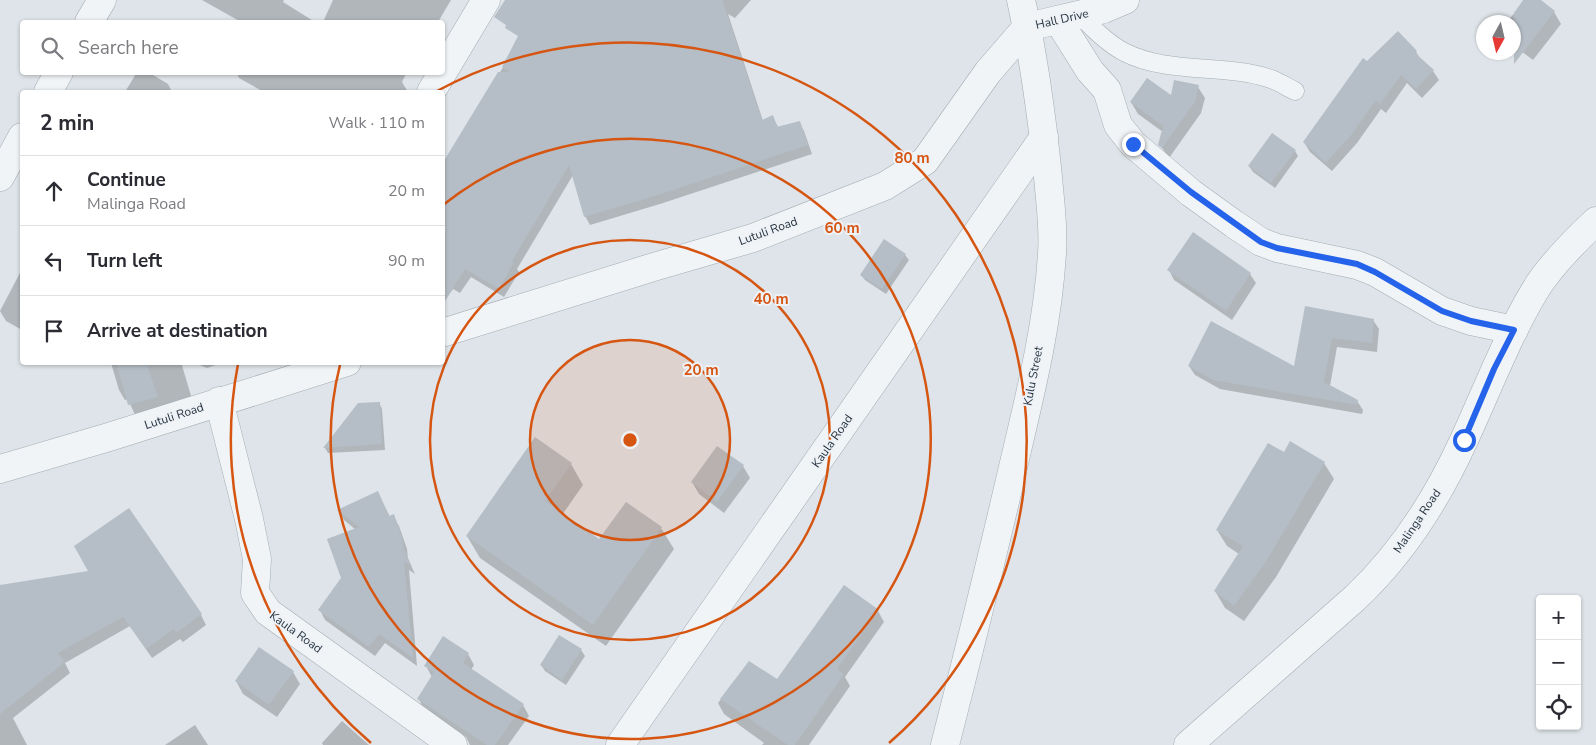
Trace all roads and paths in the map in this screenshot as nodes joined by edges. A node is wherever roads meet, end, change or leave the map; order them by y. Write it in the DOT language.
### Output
graph roads {
  1 [pos="102,0"];
  2 [pos="486,0"];
  3 [pos="1021,0"];
  4 [pos="1125,0"];
  5 [pos="1069,18"];
  6 [pos="90,20"];
  7 [pos="1027,27"];
  8 [pos="445,69"];
  9 [pos="57,75"];
  10 [pos="441,75"];
  11 [pos="49,90"];
  12 [pos="432,90"];
  13 [pos="1295,91"];
  14 [pos="1044,137"];
  15 [pos="20,141"];
  16 [pos="0,177"];
  17 [pos="1596,221"];
  18 [pos="1514,330"];
  19 [pos="445,332"];
  20 [pos="329,365"];
  21 [pos="281,373"];
  22 [pos="219,401"];
  23 [pos="0,468"];
  24 [pos="453,745"];
  25 [pos="620,745"];
  26 [pos="946,745"];
  27 [pos="1188,745"];
  1 -- 6 [label="street"];
  2 -- 8 [label="street"];
  3 -- 7 [label="street, Kulu Street"];
  4 -- 5 [label="street, Hall Drive"];
  5 -- 7 [label="street, Hall Drive"];
  5 -- 13 [label="lane"];
  5 -- 18 [label="street"];
  7 -- 14 [label="street, Kulu Street"];
  7 -- 19 [label="street, Lutuli Road"];
  9 -- 11 [label="street"];
  10 -- 12 [label="street"];
  14 -- 25 [label="street, Kaula Road"];
  14 -- 26 [label="street, Kulu Street"];
  15 -- 16 [label="street"];
  17 -- 18 [label="street, Malinga Road"];
  18 -- 27 [label="street, Malinga Road"];
  20 -- 21 [label="street, Lutuli Road"];
  21 -- 22 [label="street, Lutuli Road"];
  22 -- 23 [label="street, Lutuli Road"];
  22 -- 24 [label="street, Kaula Road"];
}
